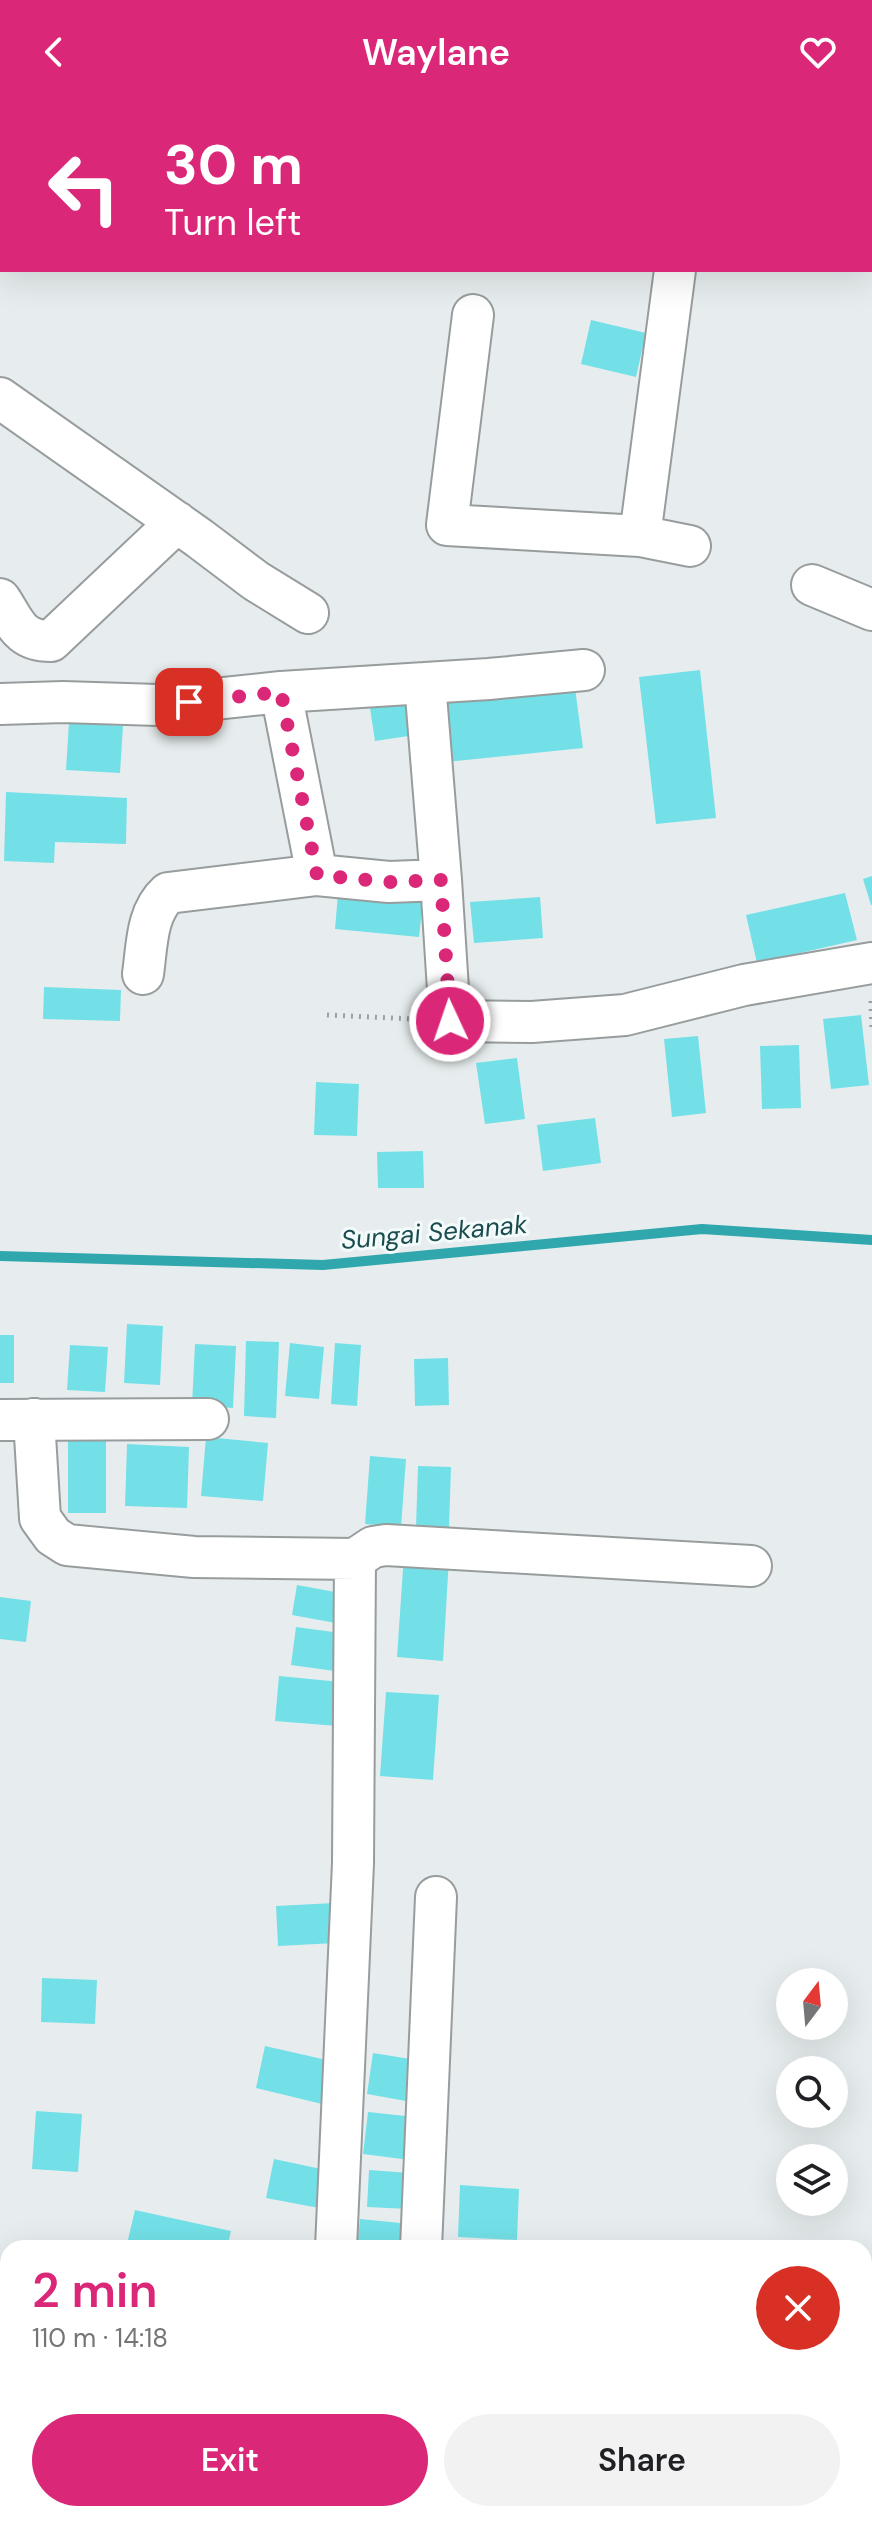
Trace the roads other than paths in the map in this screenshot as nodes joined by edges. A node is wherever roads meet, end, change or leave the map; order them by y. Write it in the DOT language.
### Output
graph roads {
  1 [pos="675,272"];
  2 [pos="473,315"];
  3 [pos="0,398"];
  4 [pos="177,522"];
  5 [pos="640,536"];
  6 [pos="690,546"];
  7 [pos="812,585"];
  8 [pos="0,599"];
  9 [pos="872,610"];
  10 [pos="308,613"];
  11 [pos="584,670"];
  12 [pos="425,683"];
  13 [pos="281,692"];
  14 [pos="0,704"];
  15 [pos="317,875"];
  16 [pos="441,880"];
  17 [pos="872,963"];
  18 [pos="143,974"];
  19 [pos="17,1419"];
  20 [pos="208,1419"];
  21 [pos="355,1559"];
  22 [pos="751,1566"];
  23 [pos="436,1897"];
  24 [pos="336,2240"];
  25 [pos="421,2240"];
  1 -- 5 [label="street"];
  2 -- 5 [label="street"];
  3 -- 4 [label="street"];
  4 -- 8 [label="street"];
  4 -- 10 [label="street"];
  5 -- 6 [label="street"];
  7 -- 9 [label="street"];
  11 -- 12 [label="street"];
  12 -- 13 [label="street"];
  12 -- 16 [label="street"];
  13 -- 14 [label="street"];
  13 -- 15 [label="street"];
  15 -- 16 [label="street"];
  15 -- 18 [label="street"];
  16 -- 17 [label="street"];
  19 -- 20 [label="street"];
  19 -- 21 [label="street"];
  21 -- 22 [label="street"];
  21 -- 24 [label="street"];
  23 -- 25 [label="street"];
}
